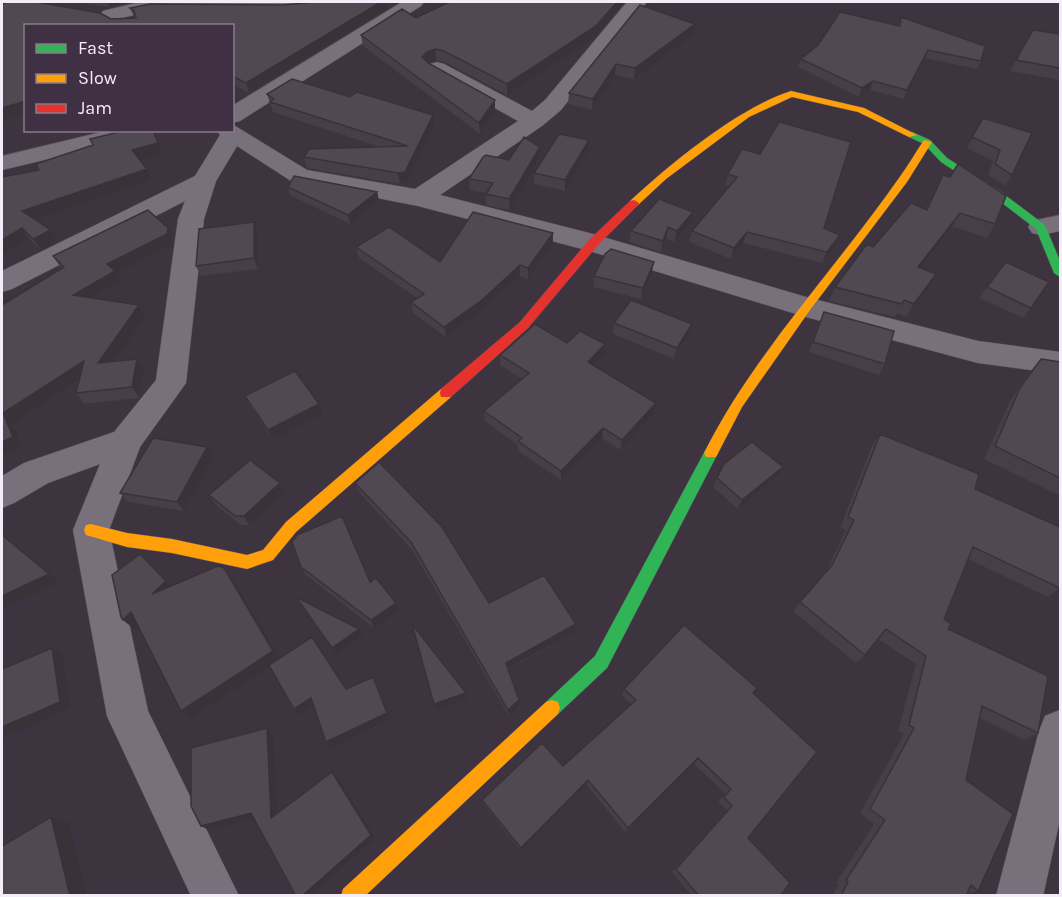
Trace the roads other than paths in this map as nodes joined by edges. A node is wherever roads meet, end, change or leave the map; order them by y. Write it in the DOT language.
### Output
graph roads {
  1 [pos="332,2"];
  2 [pos="413,2"];
  3 [pos="637,2"];
  4 [pos="88,11"];
  5 [pos="110,15"];
  6 [pos="126,24"];
  7 [pos="436,68"];
  8 [pos="534,122"];
  9 [pos="234,125"];
  10 [pos="234,129"];
  11 [pos="134,132"];
  12 [pos="228,132"];
  13 [pos="927,142"];
  14 [pos="2,163"];
  15 [pos="204,181"];
  16 [pos="419,198"];
  17 [pos="1051,226"];
  18 [pos="593,243"];
  19 [pos="1060,273"];
  20 [pos="2,282"];
  21 [pos="806,307"];
  22 [pos="1060,363"];
  23 [pos="126,441"];
  24 [pos="2,493"];
  25 [pos="91,530"];
  26 [pos="1060,730"];
  27 [pos="216,896"];
  28 [pos="350,896"];
  29 [pos="1019,896"];
  1 -- 5 [label="street"];
  2 -- 9 [label="street"];
  3 -- 8 [label="street"];
  4 -- 5 [label="street"];
  5 -- 6 [label="street"];
  7 -- 8 [label="street"];
  8 -- 16 [label="street"];
  10 -- 16 [label="street"];
  11 -- 14 [label="street"];
  12 -- 15 [label="street"];
  13 -- 17 [label="street"];
  13 -- 18 [label="street"];
  13 -- 21 [label="street"];
  15 -- 20 [label="street"];
  15 -- 23 [label="street"];
  16 -- 18 [label="street"];
  17 -- 19 [label="street"];
  18 -- 21 [label="street"];
  18 -- 25 [label="street"];
  21 -- 22 [label="street"];
  21 -- 28 [label="street"];
  23 -- 24 [label="street"];
  23 -- 25 [label="street"];
  25 -- 27 [label="street"];
  26 -- 29 [label="street"];
}
